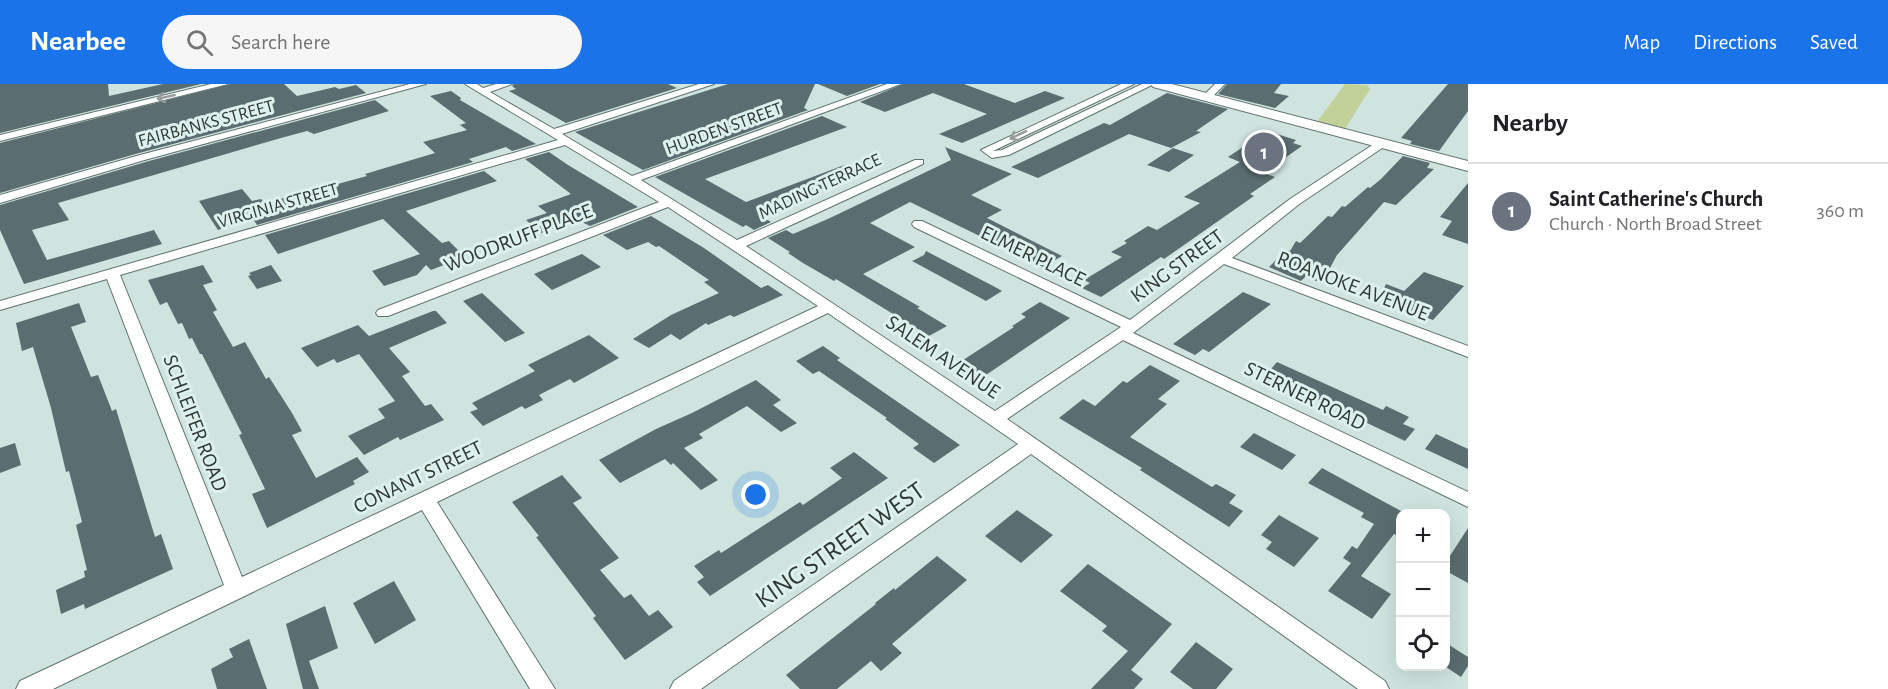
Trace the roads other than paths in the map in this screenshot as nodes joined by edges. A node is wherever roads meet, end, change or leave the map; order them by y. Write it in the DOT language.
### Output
graph roads {
  1 [pos="224,84"];
  2 [pos="421,84"];
  3 [pos="470,84"];
  4 [pos="507,84"];
  5 [pos="709,84"];
  6 [pos="896,84"];
  7 [pos="1129,84"];
  8 [pos="1149,84"];
  9 [pos="1157,84"];
  10 [pos="1220,84"];
  11 [pos="481,91"];
  12 [pos="1206,98"];
  13 [pos="1088,103"];
  14 [pos="1101,107"];
  15 [pos="1039,125"];
  16 [pos="1052,130"];
  17 [pos="553,133"];
  18 [pos="0,138"];
  19 [pos="567,141"];
  20 [pos="1381,144"];
  21 [pos="919,162"];
  22 [pos="1468,166"];
  23 [pos="631,180"];
  24 [pos="0,199"];
  25 [pos="668,203"];
  26 [pos="918,224"];
  27 [pos="736,246"];
  28 [pos="1222,260"];
  29 [pos="112,273"];
  30 [pos="0,306"];
  31 [pos="828,307"];
  32 [pos="383,312"];
  33 [pos="1126,330"];
  34 [pos="1468,351"];
  35 [pos="995,419"];
  36 [pos="1030,445"];
  37 [pos="425,499"];
  38 [pos="1468,500"];
  39 [pos="236,589"];
  40 [pos="28,689"];
  41 [pos="543,689"];
  42 [pos="682,689"];
  43 [pos="1377,689"];
  1 -- 18 [label="street, one-way"];
  2 -- 24 [label="street, FAIRBANKS STREET"];
  3 -- 11 [label="street, SALEM AVENUE"];
  4 -- 11 [label="street"];
  5 -- 17 [label="street"];
  6 -- 23 [label="street, HURDEN STREET"];
  7 -- 13 [label="street"];
  8 -- 14 [label="street"];
  9 -- 12 [label="main road"];
  10 -- 12 [label="street"];
  11 -- 17 [label="street, SALEM AVENUE"];
  12 -- 20 [label="main road"];
  13 -- 14 [label="street"];
  13 -- 15 [label="street"];
  14 -- 16 [label="street"];
  15 -- 16 [label="street"];
  15 -- 16 [label="street, one-way"];
  17 -- 19 [label="street, SALEM AVENUE"];
  19 -- 23 [label="street, SALEM AVENUE"];
  19 -- 29 [label="street, VIRGINIA STREET"];
  20 -- 22 [label="main road"];
  20 -- 28 [label="street, KING STREET"];
  21 -- 27 [label="street, MADING TERRACE"];
  23 -- 25 [label="street, SALEM AVENUE"];
  25 -- 27 [label="street, SALEM AVENUE"];
  25 -- 32 [label="street, WOODRUFF PLACE"];
  26 -- 33 [label="street, ELMER PLACE"];
  27 -- 31 [label="street, SALEM AVENUE"];
  28 -- 33 [label="street, KING STREET"];
  28 -- 34 [label="street, ROANOKE AVENUE"];
  29 -- 30 [label="street, VIRGINIA STREET"];
  29 -- 39 [label="street, SCHLEIFER ROAD"];
  31 -- 35 [label="street, SALEM AVENUE"];
  31 -- 37 [label="street, CONANT STREET"];
  33 -- 35 [label="street, KING STREET"];
  33 -- 38 [label="street, STERNER ROAD"];
  35 -- 36 [label="street, SALEM AVENUE"];
  36 -- 42 [label="street, KING STREET WEST"];
  36 -- 43 [label="street, SALEM AVENUE"];
  37 -- 39 [label="street, CONANT STREET"];
  37 -- 41 [label="street"];
  39 -- 40 [label="street, CONANT STREET"];
}
